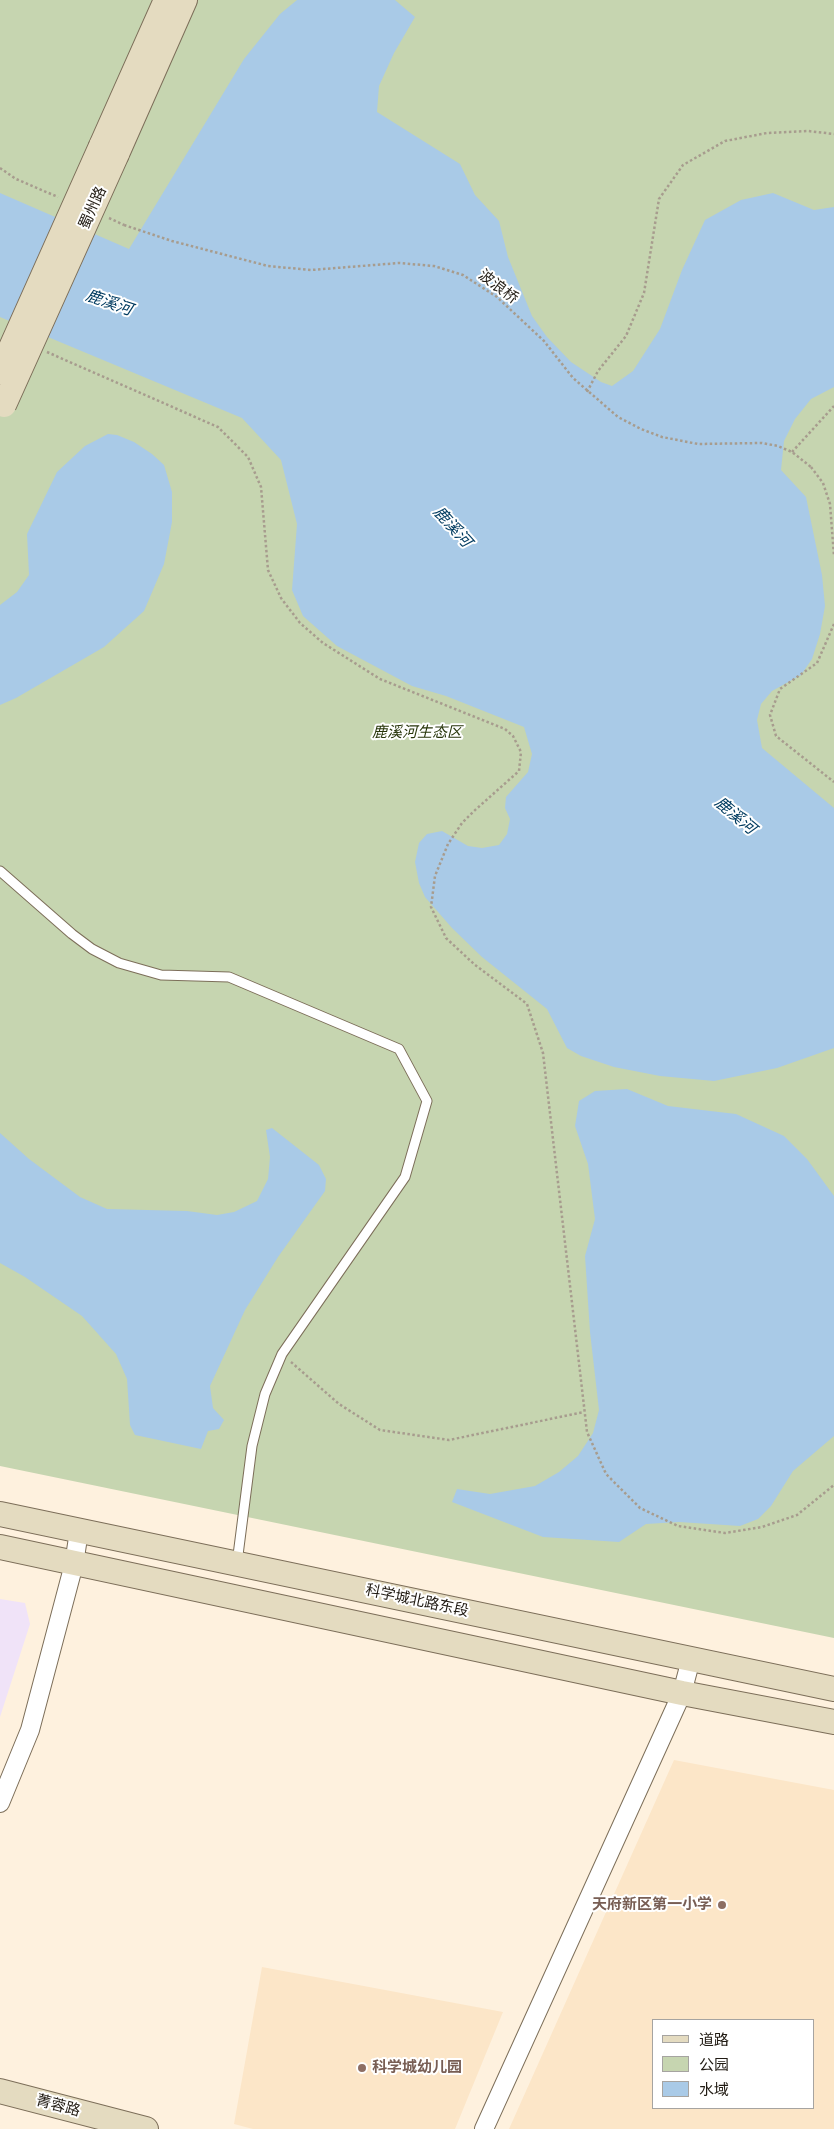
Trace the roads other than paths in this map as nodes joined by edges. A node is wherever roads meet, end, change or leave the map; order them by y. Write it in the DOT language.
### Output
graph roads {
  1 [pos="166,0"];
  2 [pos="185,0"];
  3 [pos="109,150"];
  4 [pos="0,372"];
  5 [pos="2,410"];
  6 [pos="0,871"];
  7 [pos="0,1514"];
  8 [pos="79,1530"];
  9 [pos="0,1547"];
  10 [pos="237,1563"];
  11 [pos="74,1564"];
  12 [pos="691,1658"];
  13 [pos="834,1689"];
  14 [pos="682,1693"];
  15 [pos="834,1722"];
  16 [pos="0,1803"];
  17 [pos="0,2091"];
  18 [pos="146,2129"];
  19 [pos="484,2129"];
  1 -- 3 [label="main road, 蜀州路"];
  2 -- 3 [label="main road, 蜀州路"];
  3 -- 4 [label="main road, 蜀州路, bridge"];
  3 -- 5 [label="main road, 蜀州路, bridge"];
  6 -- 10 [label="lane"];
  7 -- 8 [label="main road, 科学城北路东段"];
  8 -- 10 [label="main road, 科学城北路东段"];
  8 -- 11 [label="street"];
  9 -- 11 [label="main road"];
  10 -- 12 [label="main road, 科学城北路东段"];
  11 -- 14 [label="main road"];
  11 -- 16 [label="street"];
  12 -- 13 [label="main road, 科学城北路东段"];
  12 -- 14 [label="street"];
  14 -- 15 [label="main road"];
  14 -- 19 [label="street"];
  17 -- 18 [label="main road, 菁蓉路"];
}
